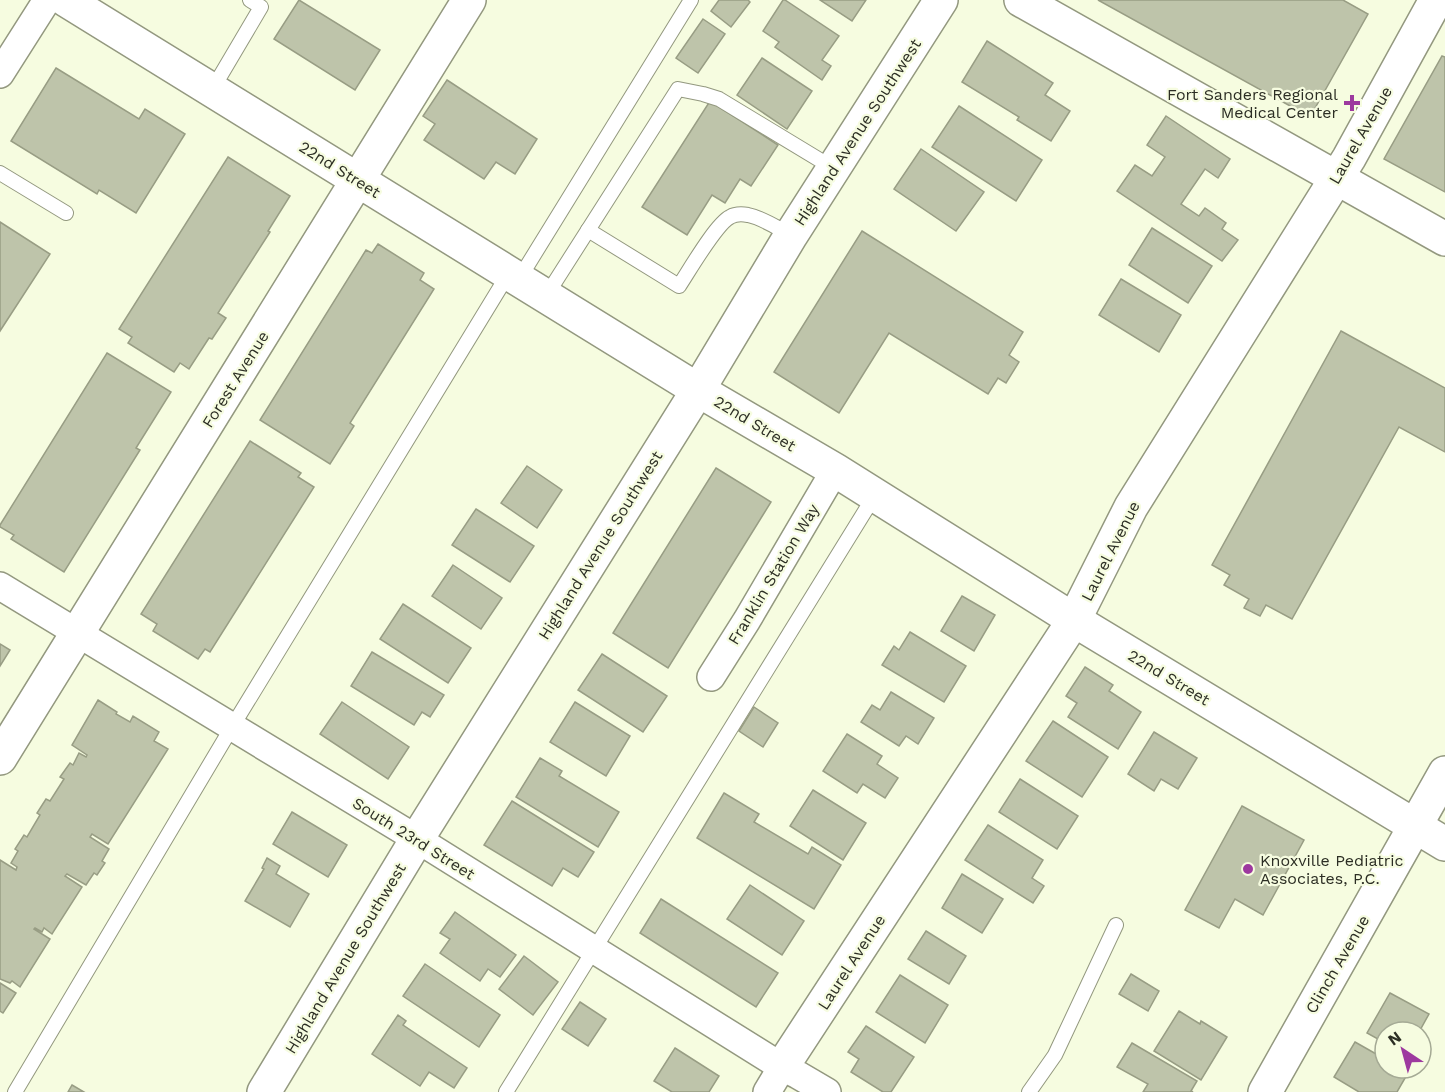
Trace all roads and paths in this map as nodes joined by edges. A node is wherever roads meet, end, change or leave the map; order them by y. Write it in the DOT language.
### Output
graph roads {
  1 [pos="48,0"];
  2 [pos="66,0"];
  3 [pos="250,0"];
  4 [pos="469,0"];
  5 [pos="691,0"];
  6 [pos="941,0"];
  7 [pos="1021,0"];
  8 [pos="1436,0"];
  9 [pos="0,74"];
  10 [pos="212,90"];
  11 [pos="833,168"];
  12 [pos="0,173"];
  13 [pos="1336,178"];
  14 [pos="358,180"];
  15 [pos="66,213"];
  16 [pos="588,230"];
  17 [pos="791,235"];
  18 [pos="1445,239"];
  19 [pos="514,276"];
  20 [pos="546,296"];
  21 [pos="698,390"];
  22 [pos="835,470"];
  23 [pos="874,495"];
  24 [pos="0,586"];
  25 [pos="1074,620"];
  26 [pos="78,632"];
  27 [pos="711,676"];
  28 [pos="232,727"];
  29 [pos="0,758"];
  30 [pos="1445,773"];
  31 [pos="1415,827"];
  32 [pos="417,839"];
  33 [pos="1445,843"];
  34 [pos="1116,925"];
  35 [pos="595,950"];
  36 [pos="775,1080"];
  37 [pos="15,1092"];
  38 [pos="264,1092"];
  39 [pos="506,1092"];
  40 [pos="827,1092"];
  41 [pos="1029,1092"];
  42 [pos="1265,1092"];
  1 -- 9 [label="street"];
  2 -- 10 [label="street, 22nd Street"];
  3 -- 10 [label="lane"];
  4 -- 14 [label="street, Forest Avenue"];
  5 -- 19 [label="lane"];
  6 -- 11 [label="street, Highland Avenue Southwest"];
  7 -- 13 [label="street"];
  8 -- 13 [label="street, Laurel Avenue"];
  10 -- 14 [label="street, 22nd Street"];
  11 -- 16 [label="lane"];
  11 -- 17 [label="street, Highland Avenue Southwest"];
  12 -- 15 [label="lane"];
  13 -- 18 [label="street"];
  13 -- 25 [label="street, Laurel Avenue"];
  14 -- 19 [label="street, 22nd Street"];
  14 -- 26 [label="street, Forest Avenue"];
  16 -- 17 [label="lane"];
  16 -- 20 [label="lane"];
  17 -- 21 [label="street, Highland Avenue Southwest"];
  19 -- 20 [label="street, 22nd Street"];
  19 -- 28 [label="lane"];
  20 -- 21 [label="street, 22nd Street"];
  21 -- 22 [label="street, 22nd Street"];
  21 -- 32 [label="street, Highland Avenue Southwest"];
  22 -- 23 [label="street, 22nd Street"];
  22 -- 27 [label="street, Franklin Station Way"];
  23 -- 25 [label="street, 22nd Street"];
  23 -- 35 [label="lane"];
  24 -- 26 [label="street, South 23rd Street"];
  25 -- 31 [label="street, 22nd Street"];
  25 -- 36 [label="street, Laurel Avenue"];
  26 -- 28 [label="street, South 23rd Street"];
  26 -- 29 [label="street, Forest Avenue"];
  28 -- 32 [label="street, South 23rd Street"];
  28 -- 37 [label="lane"];
  30 -- 31 [label="street, Clinch Avenue"];
  31 -- 33 [label="street, 22nd Street"];
  31 -- 42 [label="street, Clinch Avenue"];
  32 -- 35 [label="street, South 23rd Street"];
  32 -- 38 [label="street, Highland Avenue Southwest"];
  34 -- 41 [label="lane"];
  35 -- 36 [label="street, South 23rd Street"];
  35 -- 39 [label="lane"];
  36 -- 40 [label="street, South 23rd Street"];
}
